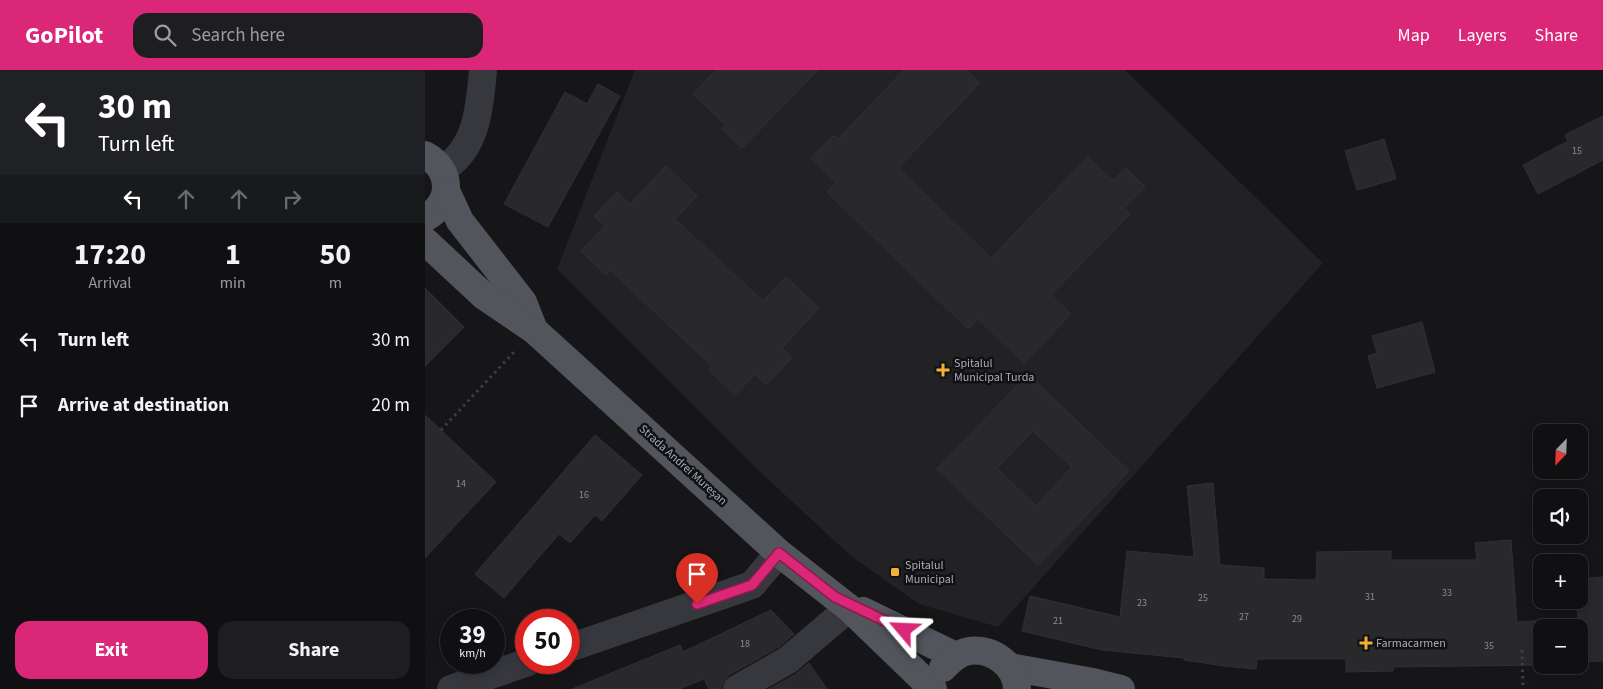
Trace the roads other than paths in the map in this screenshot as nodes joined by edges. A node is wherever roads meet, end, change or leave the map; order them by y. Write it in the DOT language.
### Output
graph roads {
  1 [pos="483,70"];
  2 [pos="438,172"];
  3 [pos="425,218"];
  4 [pos="425,241"];
  5 [pos="534,330"];
  6 [pos="779,553"];
  7 [pos="842,602"];
  8 [pos="580,644"];
  9 [pos="956,656"];
  10 [pos="515,666"];
  11 [pos="1013,678"];
  12 [pos="451,689"];
  13 [pos="737,689"];
  14 [pos="934,689"];
  15 [pos="1121,689"];
  1 -- 2 [label="street"];
  2 -- 3 [label="main road"];
  2 -- 5 [label="main road, Strada Andrei Mureșan"];
  4 -- 5 [label="main road, Strada Andrei Mureșan"];
  5 -- 6 [label="main road, Strada Andrei Mureșan"];
  6 -- 7 [label="main road, Strada Andrei Mureșan"];
  6 -- 8 [label="street"];
  7 -- 9 [label="main road, Strada Andrei Mureșan"];
  7 -- 13 [label="street"];
  7 -- 14 [label="main road, Strada Andrei Mureșan"];
  9 -- 11 [label="main road"];
  9 -- 14 [label="main road"];
  10 -- 12 [label="street"];
  11 -- 15 [label="main road"];
}
